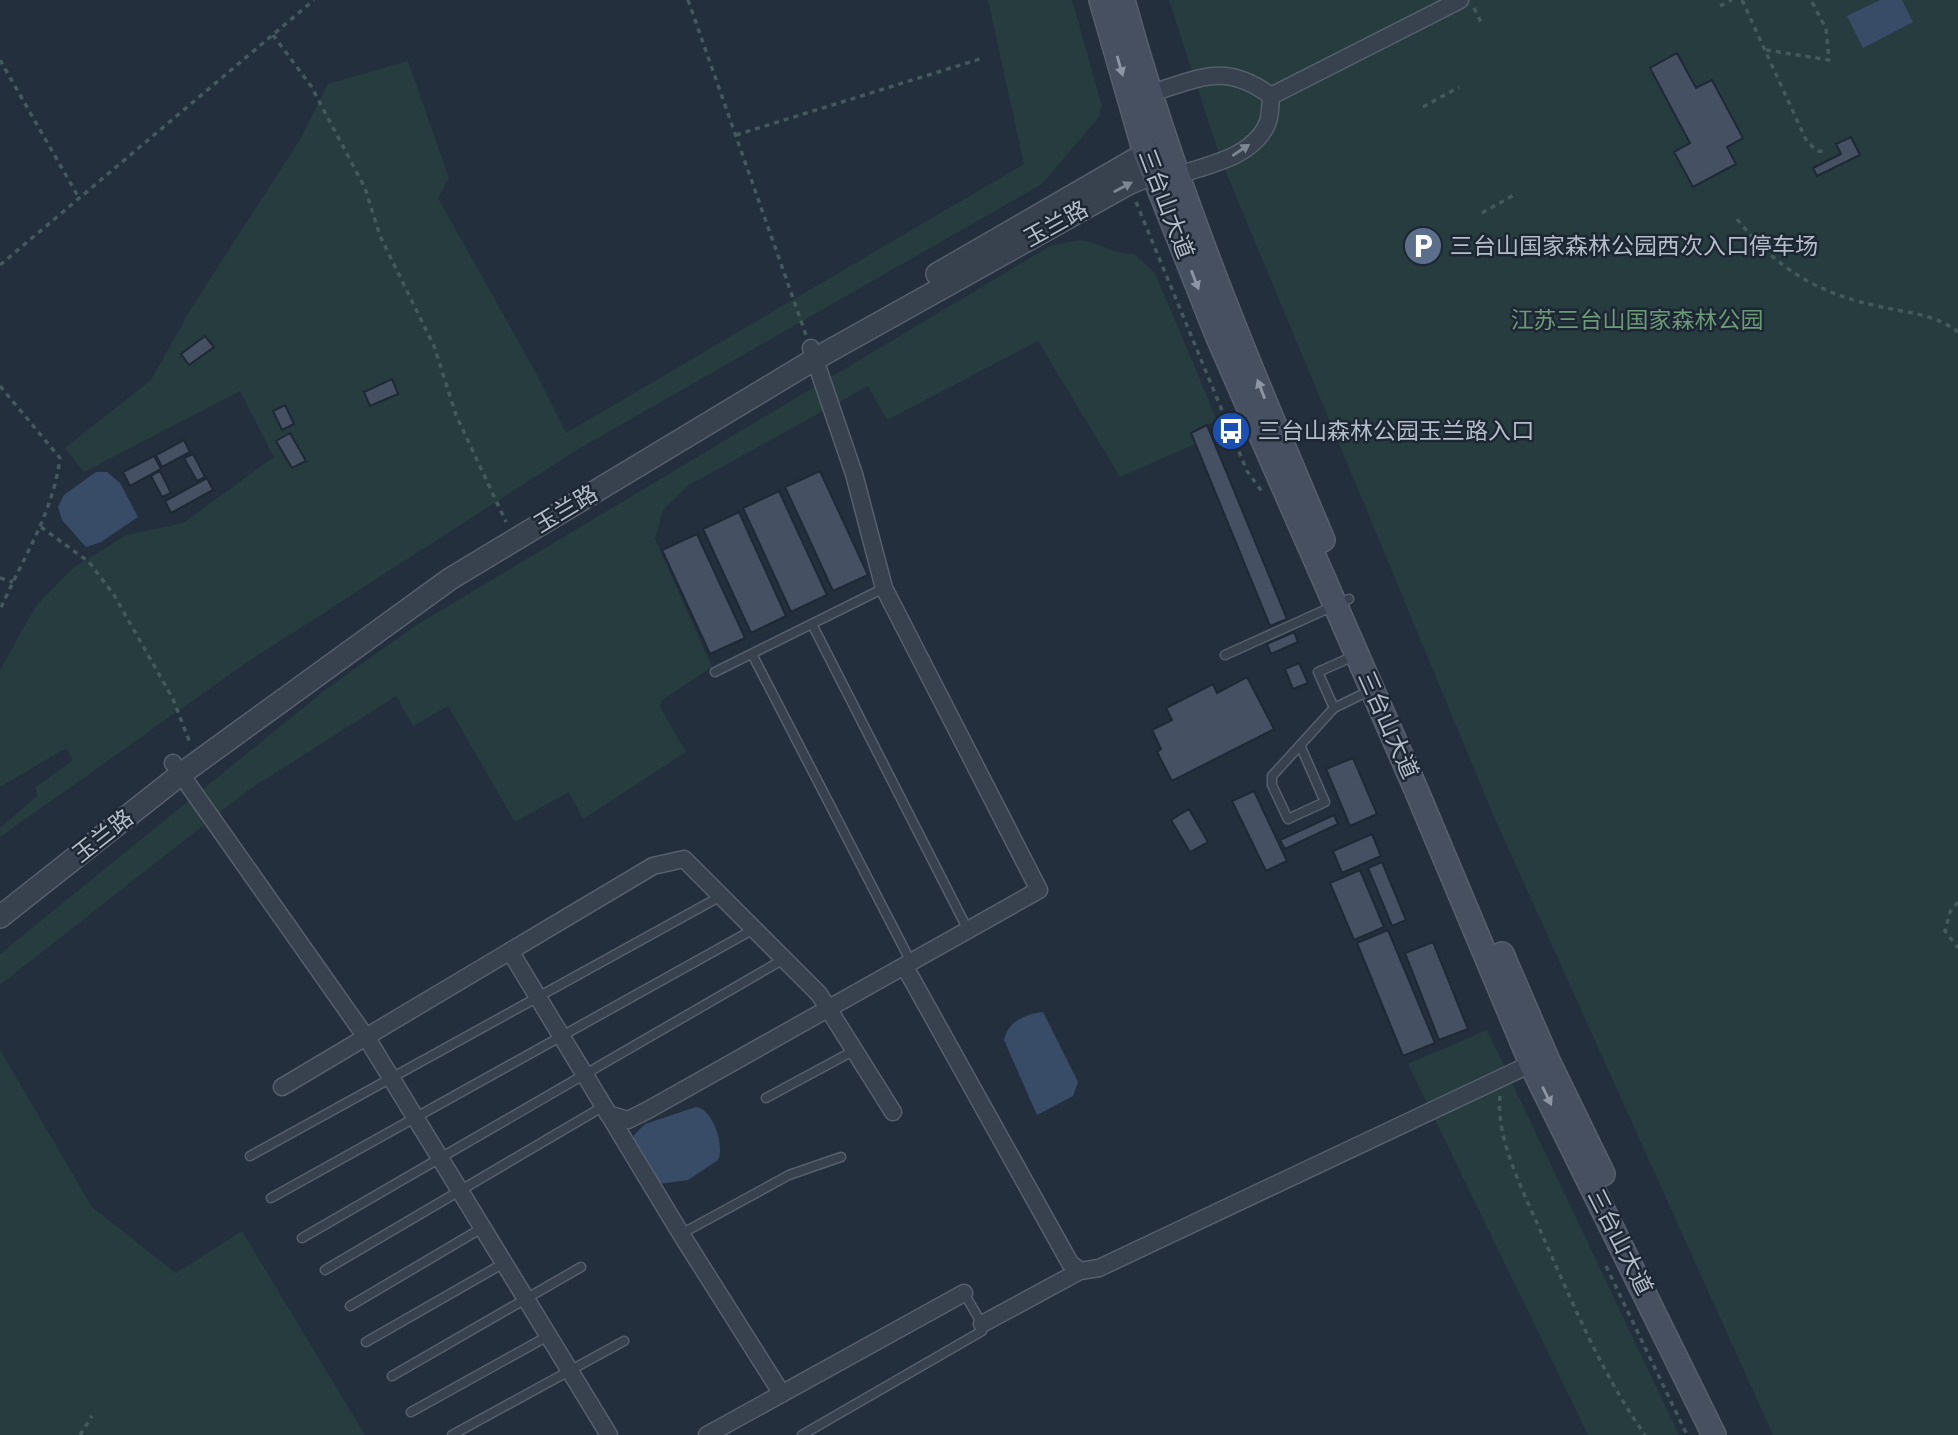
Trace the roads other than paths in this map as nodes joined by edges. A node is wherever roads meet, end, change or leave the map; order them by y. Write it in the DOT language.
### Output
graph roads {
  1 [pos="1101,0"];
  2 [pos="1123,0"];
  3 [pos="1460,0"];
  4 [pos="1149,94"];
  5 [pos="1271,96"];
  6 [pos="1163,161"];
  7 [pos="813,353"];
  8 [pos="884,588"];
  9 [pos="1342,602"];
  10 [pos="812,624"];
  11 [pos="751,654"];
  12 [pos="1357,654"];
  13 [pos="1225,655"];
  14 [pos="715,672"];
  15 [pos="1372,690"];
  16 [pos="1334,708"];
  17 [pos="1300,745"];
  18 [pos="177,769"];
  19 [pos="721,896"];
  20 [pos="0,900"];
  21 [pos="0,917"];
  22 [pos="754,929"];
  23 [pos="969,930"];
  24 [pos="510,951"];
  25 [pos="784,959"];
  26 [pos="908,965"];
  27 [pos="538,997"];
  28 [pos="830,1010"];
  29 [pos="561,1036"];
  30 [pos="366,1037"];
  31 [pos="855,1050"];
  32 [pos="1530,1064"];
  33 [pos="584,1074"];
  34 [pos="391,1078"];
  35 [pos="282,1087"];
  36 [pos="766,1098"];
  37 [pos="606,1110"];
  38 [pos="893,1112"];
  39 [pos="415,1118"];
  40 [pos="250,1156"];
  41 [pos="841,1157"];
  42 [pos="440,1158"];
  43 [pos="460,1191"];
  44 [pos="271,1198"];
  45 [pos="482,1228"];
  46 [pos="681,1234"];
  47 [pos="302,1238"];
  48 [pos="504,1263"];
  49 [pos="581,1267"];
  50 [pos="324,1270"];
  51 [pos="1080,1271"];
  52 [pos="964,1293"];
  53 [pos="526,1299"];
  54 [pos="350,1306"];
  55 [pos="982,1324"];
  56 [pos="548,1336"];
  57 [pos="624,1341"];
  58 [pos="366,1342"];
  59 [pos="569,1370"];
  60 [pos="393,1376"];
  61 [pos="782,1394"];
  62 [pos="411,1412"];
  63 [pos="452,1435"];
  64 [pos="609,1435"];
  65 [pos="707,1435"];
  66 [pos="802,1435"];
  67 [pos="1714,1435"];
  68 [pos="1729,1435"];
  1 -- 6 [label="main road, 三台山大道, one-way"];
  2 -- 4 [label="main road, 三台山大道"];
  3 -- 5 [label="street"];
  4 -- 5 [label="street"];
  4 -- 6 [label="main road, 三台山大道"];
  6 -- 5 [label="street, 玉兰路, one-way"];
  6 -- 7 [label="street, 玉兰路"];
  6 -- 9 [label="main road, 三台山大道"];
  7 -- 8 [label="street"];
  7 -- 18 [label="street, 玉兰路"];
  7 -- 18 [label="street, 玉兰路"];
  8 -- 10 [label="lane"];
  8 -- 23 [label="street"];
  9 -- 12 [label="main road, 三台山大道"];
  9 -- 13 [label="lane"];
  9 -- 32 [label="main road, 三台山大道"];
  10 -- 11 [label="lane"];
  10 -- 23 [label="lane"];
  11 -- 14 [label="lane"];
  11 -- 26 [label="lane"];
  12 -- 15 [label="main road, 三台山大道"];
  12 -- 16 [label="lane"];
  15 -- 16 [label="lane"];
  15 -- 32 [label="main road, 三台山大道"];
  16 -- 17 [label="lane"];
  17 -- 17 [label="lane"];
  18 -- 20 [label="street, 玉兰路"];
  18 -- 21 [label="street, 玉兰路"];
  18 -- 30 [label="street"];
  19 -- 22 [label="street"];
  19 -- 24 [label="street"];
  19 -- 27 [label="lane"];
  22 -- 25 [label="street"];
  22 -- 29 [label="lane"];
  23 -- 26 [label="street"];
  24 -- 27 [label="street"];
  24 -- 30 [label="street"];
  25 -- 28 [label="street"];
  25 -- 33 [label="lane"];
  26 -- 28 [label="street"];
  26 -- 51 [label="street"];
  27 -- 29 [label="street"];
  27 -- 34 [label="lane"];
  28 -- 31 [label="street"];
  28 -- 37 [label="street"];
  29 -- 33 [label="street"];
  29 -- 39 [label="lane"];
  30 -- 34 [label="street"];
  30 -- 35 [label="street"];
  31 -- 36 [label="lane"];
  31 -- 38 [label="street"];
  32 -- 51 [label="street"];
  32 -- 67 [label="main road, 三台山大道, one-way"];
  32 -- 68 [label="main road, 三台山大道"];
  33 -- 37 [label="street"];
  33 -- 42 [label="lane"];
  34 -- 39 [label="street"];
  34 -- 40 [label="lane"];
  37 -- 43 [label="lane"];
  37 -- 46 [label="street"];
  39 -- 42 [label="street"];
  39 -- 44 [label="lane"];
  41 -- 46 [label="lane"];
  42 -- 43 [label="street"];
  42 -- 47 [label="lane"];
  43 -- 45 [label="street"];
  43 -- 50 [label="lane"];
  45 -- 48 [label="street"];
  45 -- 54 [label="lane"];
  46 -- 61 [label="street"];
  48 -- 53 [label="street"];
  48 -- 58 [label="lane"];
  49 -- 53 [label="lane"];
  51 -- 55 [label="street"];
  52 -- 55 [label="lane"];
  52 -- 61 [label="street"];
  53 -- 56 [label="street"];
  53 -- 60 [label="lane"];
  55 -- 66 [label="lane"];
  56 -- 59 [label="street"];
  56 -- 62 [label="lane"];
  57 -- 59 [label="lane"];
  59 -- 63 [label="lane"];
  59 -- 64 [label="street"];
  61 -- 65 [label="street"];
}
